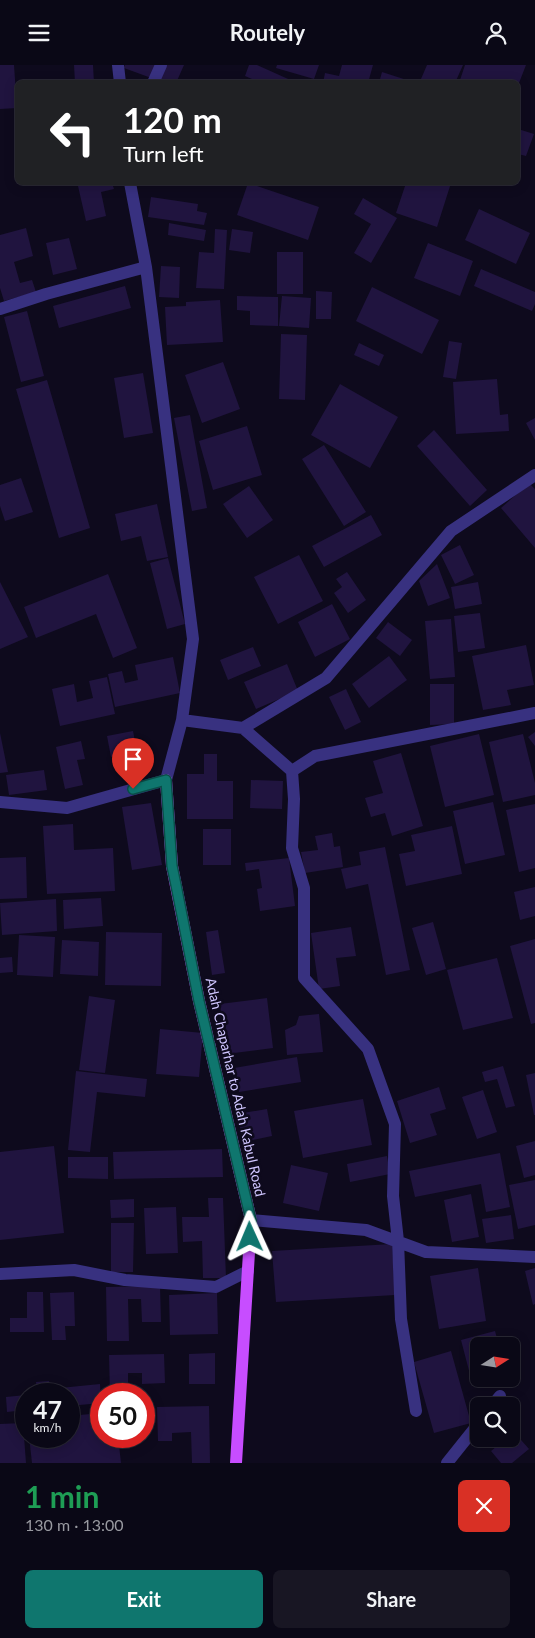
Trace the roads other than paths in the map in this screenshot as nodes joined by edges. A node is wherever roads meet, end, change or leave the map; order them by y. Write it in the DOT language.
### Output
graph roads {
  1 [pos="118,65"];
  2 [pos="160,65"];
  3 [pos="120,80"];
  4 [pos="154,80"];
  5 [pos="130,185"];
  6 [pos="146,267"];
  7 [pos="0,309"];
  8 [pos="535,475"];
  9 [pos="535,713"];
  10 [pos="182,720"];
  11 [pos="243,728"];
  12 [pos="292,771"];
  13 [pos="166,780"];
  14 [pos="0,802"];
  15 [pos="251,1220"];
  16 [pos="398,1241"];
  17 [pos="535,1257"];
  18 [pos="248,1271"];
  19 [pos="0,1274"];
  20 [pos="416,1411"];
  21 [pos="470,1434"];
  22 [pos="236,1463"];
  23 [pos="447,1463"];
  1 -- 3 [label="street"];
  2 -- 4 [label="street"];
  5 -- 6 [label="street"];
  6 -- 7 [label="street"];
  6 -- 10 [label="street"];
  8 -- 11 [label="street"];
  9 -- 12 [label="street"];
  10 -- 11 [label="street"];
  10 -- 13 [label="street"];
  11 -- 12 [label="street"];
  12 -- 16 [label="street"];
  13 -- 14 [label="street"];
  13 -- 15 [label="main road, Adah Chaparhar to Adah Kabul Road"];
  15 -- 16 [label="street"];
  15 -- 18 [label="main road, Adah Chaparhar to Adah Kabul Road"];
  16 -- 17 [label="street"];
  16 -- 20 [label="street"];
  18 -- 19 [label="street"];
  18 -- 22 [label="main road, Adah Chaparhar to Adah Kabul Road"];
  21 -- 23 [label="street"];
}
